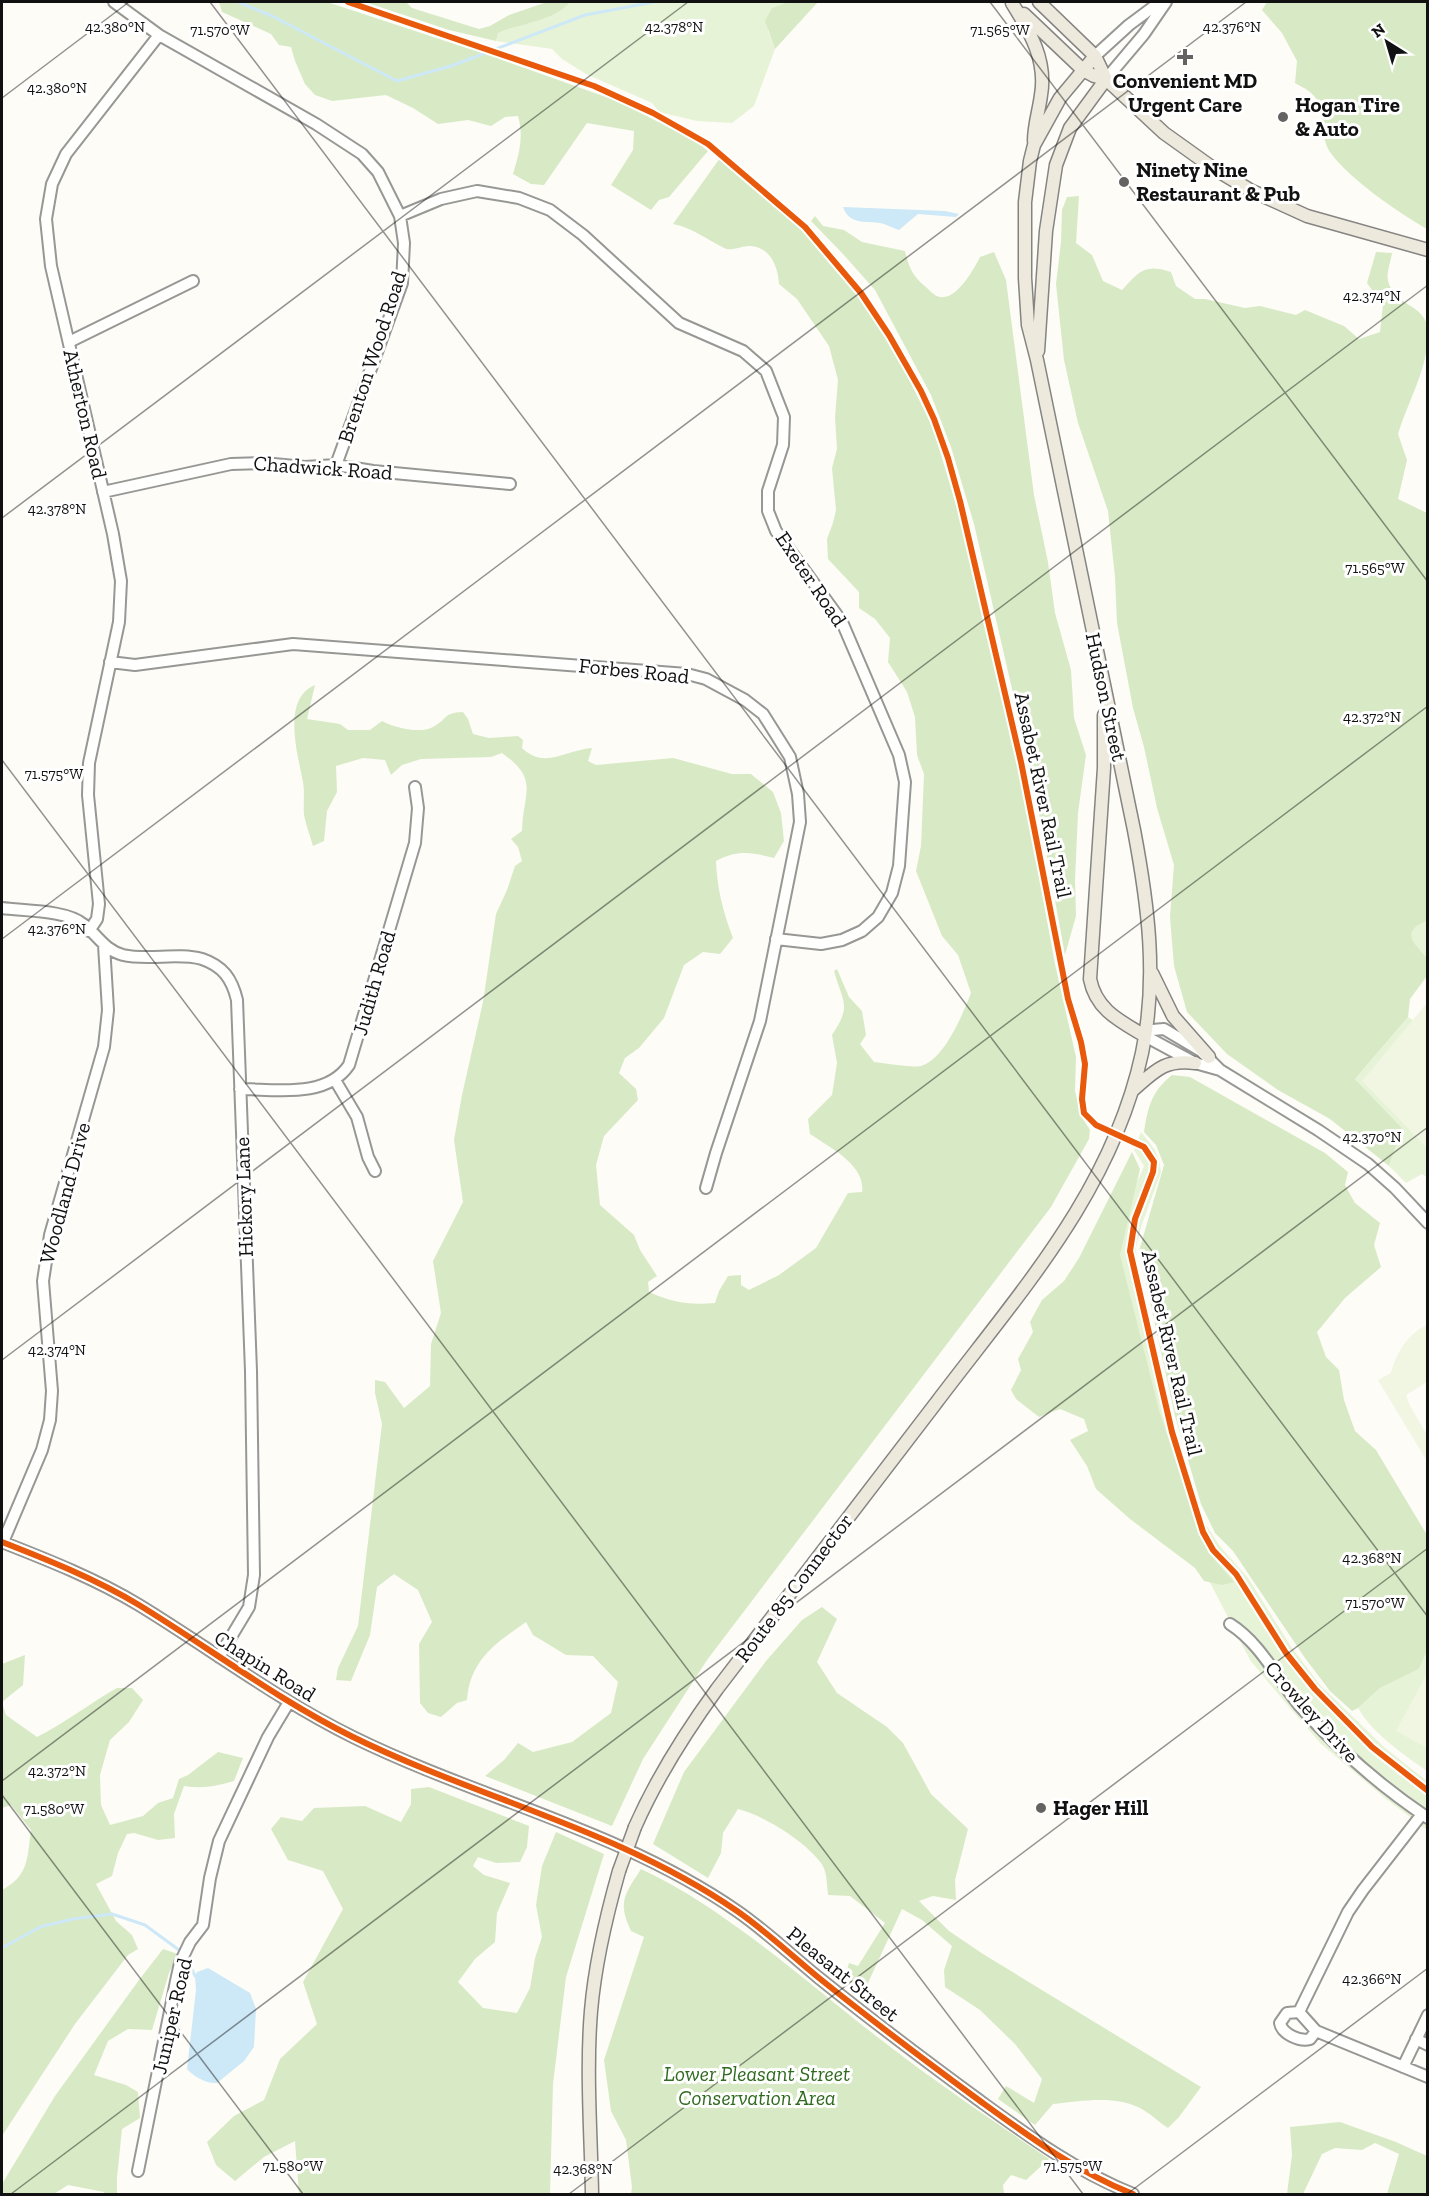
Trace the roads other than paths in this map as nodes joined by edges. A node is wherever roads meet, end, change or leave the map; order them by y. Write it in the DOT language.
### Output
graph roads {
  1 [pos="114,2"];
  2 [pos="1012,2"];
  3 [pos="1039,2"];
  4 [pos="1160,2"];
  5 [pos="1166,2"];
  6 [pos="159,34"];
  7 [pos="1095,56"];
  8 [pos="1083,70"];
  9 [pos="1106,80"];
  10 [pos="1034,145"];
  11 [pos="400,216"];
  12 [pos="1428,250"];
  13 [pos="193,281"];
  14 [pos="69,342"];
  15 [pos="1037,360"];
  16 [pos="336,465"];
  17 [pos="510,484"];
  18 [pos="103,492"];
  19 [pos="110,662"];
  20 [pos="1100,669"];
  21 [pos="416,787"];
  22 [pos="2,908"];
  23 [pos="89,931"];
  24 [pos="776,939"];
  25 [pos="104,945"];
  26 [pos="1151,969"];
  27 [pos="1145,1036"];
  28 [pos="1209,1057"];
  29 [pos="1195,1063"];
  30 [pos="1221,1070"];
  31 [pos="335,1080"];
  32 [pos="240,1089"];
  33 [pos="1132,1091"];
  34 [pos="375,1171"];
  35 [pos="706,1188"];
  36 [pos="1428,1223"];
  37 [pos="2,1542"];
  38 [pos="1230,1624"];
  39 [pos="219,1657"];
  40 [pos="289,1702"];
  41 [pos="517,1805"];
  42 [pos="1425,1816"];
  43 [pos="1299,2012"];
  44 [pos="1428,2015"];
  45 [pos="1316,2031"];
  46 [pos="1416,2039"];
  47 [pos="1428,2044"];
  48 [pos="1403,2067"];
  49 [pos="1428,2077"];
  50 [pos="138,2171"];
  51 [pos="592,2194"];
  52 [pos="1133,2194"];
  1 -- 6 [label="street, Brenton Wood Road"];
  2 -- 8 [label="main road"];
  2 -- 10 [label="main road"];
  3 -- 7 [label="main road"];
  4 -- 7 [label="street"];
  5 -- 9 [label="street"];
  6 -- 11 [label="street, Brenton Wood Road"];
  6 -- 14 [label="street, Atherton Road"];
  7 -- 8 [label="main road, Hudson Street"];
  7 -- 9 [label="main road"];
  8 -- 9 [label="main road"];
  8 -- 10 [label="main road, Hudson Street"];
  9 -- 12 [label="main road"];
  9 -- 15 [label="main road, Hudson Street"];
  10 -- 15 [label="main road, Hudson Street"];
  11 -- 16 [label="street, Brenton Wood Road"];
  11 -- 24 [label="street, Exeter Road"];
  13 -- 14 [label="street"];
  14 -- 18 [label="street, Atherton Road"];
  15 -- 20 [label="main road, Hudson Street"];
  16 -- 17 [label="street, Chadwick Road"];
  16 -- 18 [label="street, Chadwick Road"];
  18 -- 19 [label="street, Atherton Road"];
  19 -- 23 [label="street, Atherton Road"];
  19 -- 24 [label="street, Forbes Road"];
  20 -- 26 [label="main road, Hudson Street"];
  20 -- 27 [label="main road"];
  21 -- 31 [label="street, Judith Road"];
  22 -- 23 [label="street, Hickory Lane"];
  23 -- 25 [label="street, Hickory Lane"];
  24 -- 35 [label="street, Forbes Road"];
  25 -- 32 [label="street, Hickory Lane"];
  25 -- 37 [label="street, Woodland Drive"];
  26 -- 27 [label="main road, Hudson Street"];
  26 -- 28 [label="main road"];
  27 -- 28 [label="street"];
  27 -- 29 [label="street"];
  27 -- 33 [label="main road, Route 85 Connector"];
  28 -- 30 [label="street"];
  29 -- 30 [label="street"];
  29 -- 33 [label="main road"];
  30 -- 36 [label="street"];
  31 -- 32 [label="street"];
  31 -- 34 [label="street"];
  32 -- 39 [label="street, Hickory Lane"];
  33 -- 51 [label="main road, Route 85 Connector, bridge"];
  37 -- 39 [label="street, Chapin Road"];
  38 -- 42 [label="street, Crowley Drive"];
  39 -- 40 [label="street, Chapin Road"];
  40 -- 41 [label="street, Chapin Road"];
  40 -- 50 [label="street, Juniper Road"];
  41 -- 52 [label="street, Pleasant Street"];
  42 -- 43 [label="street"];
  43 -- 45 [label="street"];
  43 -- 45 [label="street"];
  44 -- 46 [label="street"];
  45 -- 48 [label="street"];
  46 -- 47 [label="street"];
  46 -- 48 [label="street"];
  48 -- 49 [label="street"];
}
